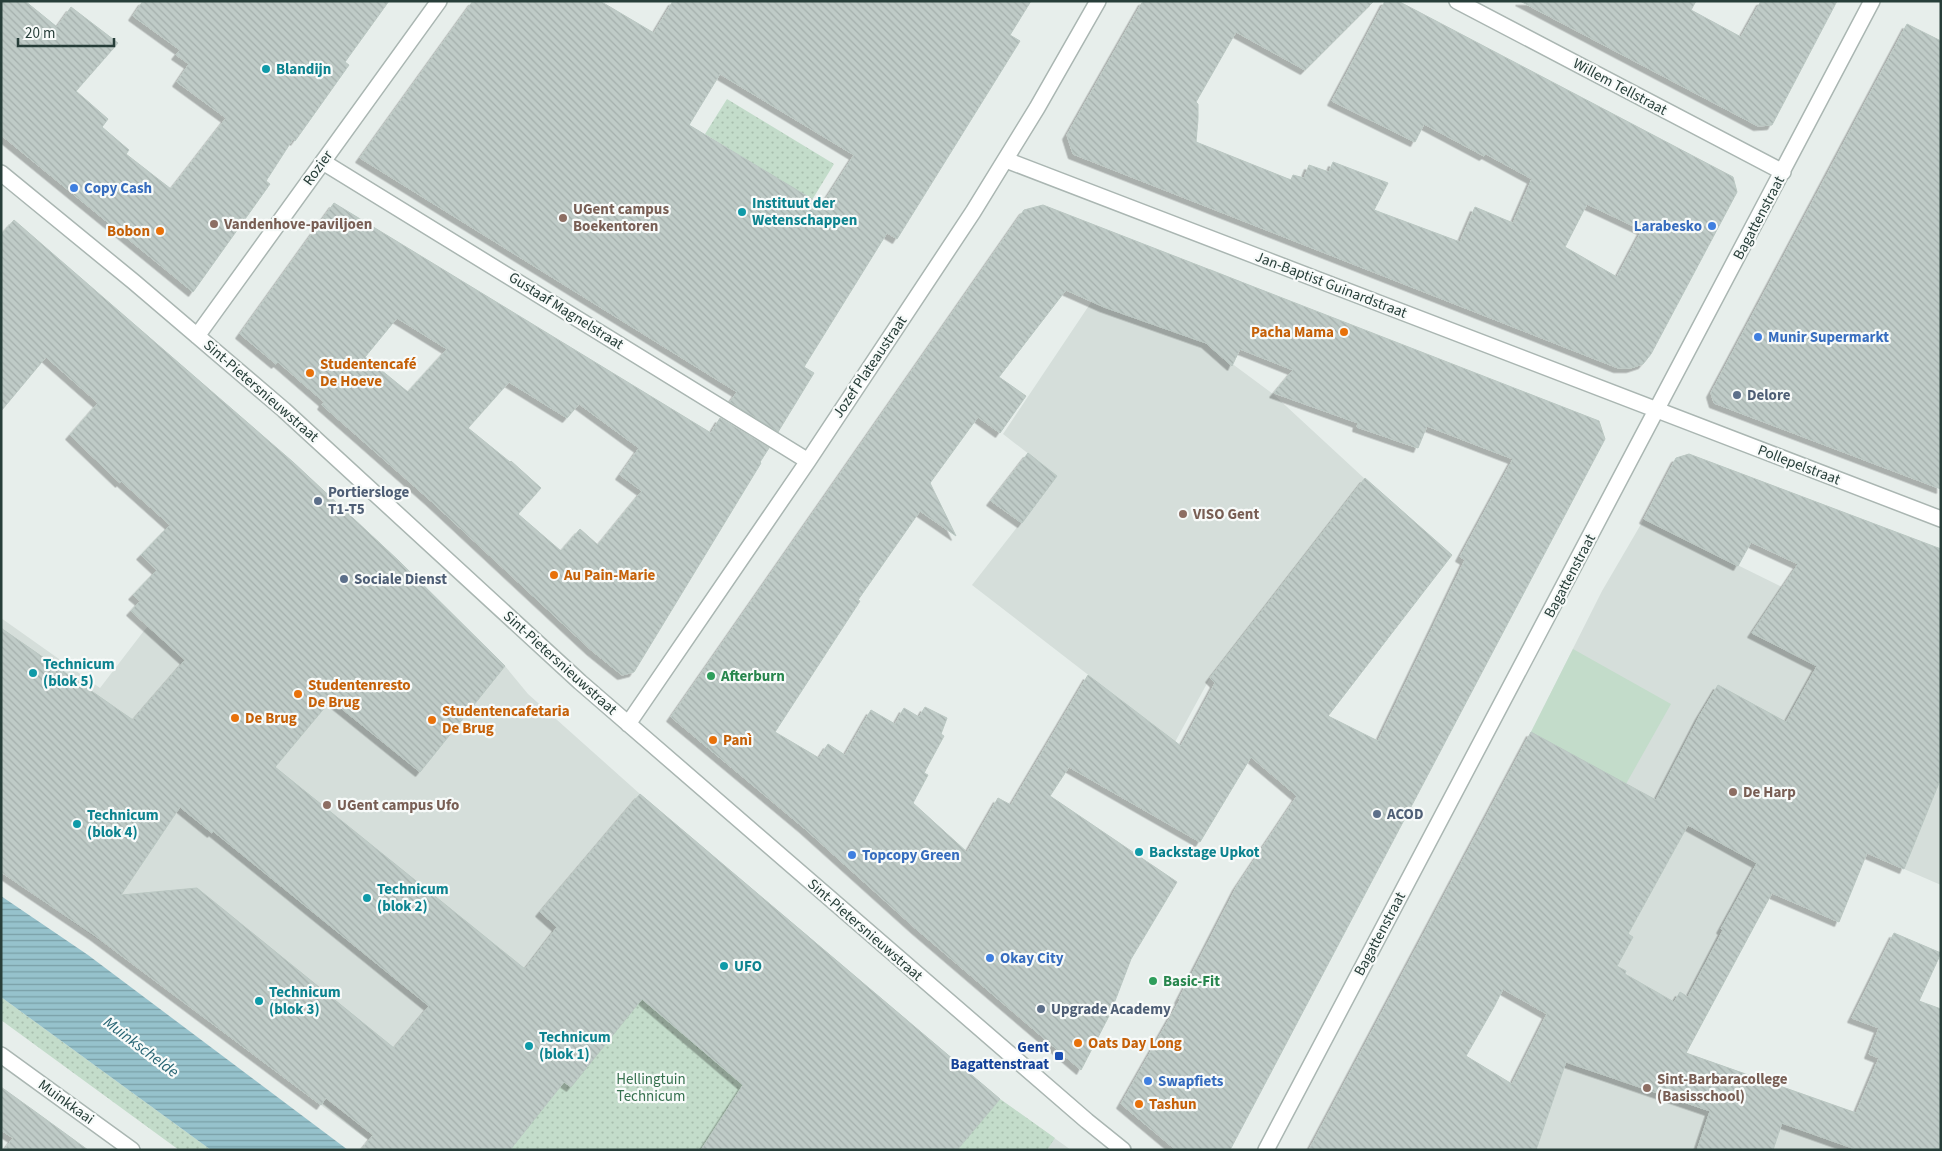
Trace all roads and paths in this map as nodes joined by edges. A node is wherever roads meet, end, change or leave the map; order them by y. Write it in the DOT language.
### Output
graph roads {
  1 [pos="440,1"];
  2 [pos="1098,1"];
  3 [pos="1457,1"];
  4 [pos="1872,1"];
  5 [pos="1006,160"];
  6 [pos="323,162"];
  7 [pos="1783,172"];
  8 [pos="1,173"];
  9 [pos="197,336"];
  10 [pos="1657,410"];
  11 [pos="808,461"];
  12 [pos="1941,519"];
  13 [pos="628,724"];
  14 [pos="1,1055"];
  15 [pos="132,1150"];
  16 [pos="1123,1150"];
  17 [pos="1266,1150"];
  1 -- 6 [label="street, Rozier"];
  2 -- 5 [label="street, Jozef Plateaustraat"];
  3 -- 7 [label="street, Willem Tellstraat"];
  4 -- 7 [label="street, Bagattenstraat"];
  5 -- 10 [label="street, Jan-Baptist Guinardstraat"];
  5 -- 11 [label="street, Jozef Plateaustraat"];
  6 -- 9 [label="street, Rozier"];
  6 -- 11 [label="street, Gustaaf Magnelstraat"];
  7 -- 10 [label="street, Bagattenstraat"];
  8 -- 9 [label="street, Sint-Pietersnieuwstraat"];
  9 -- 13 [label="street, Sint-Pietersnieuwstraat"];
  10 -- 12 [label="street, Pollepelstraat"];
  10 -- 17 [label="street, Bagattenstraat"];
  11 -- 13 [label="street, Jozef Plateaustraat"];
  13 -- 16 [label="street, Sint-Pietersnieuwstraat"];
  14 -- 15 [label="street, Muinkkaai"];
}
